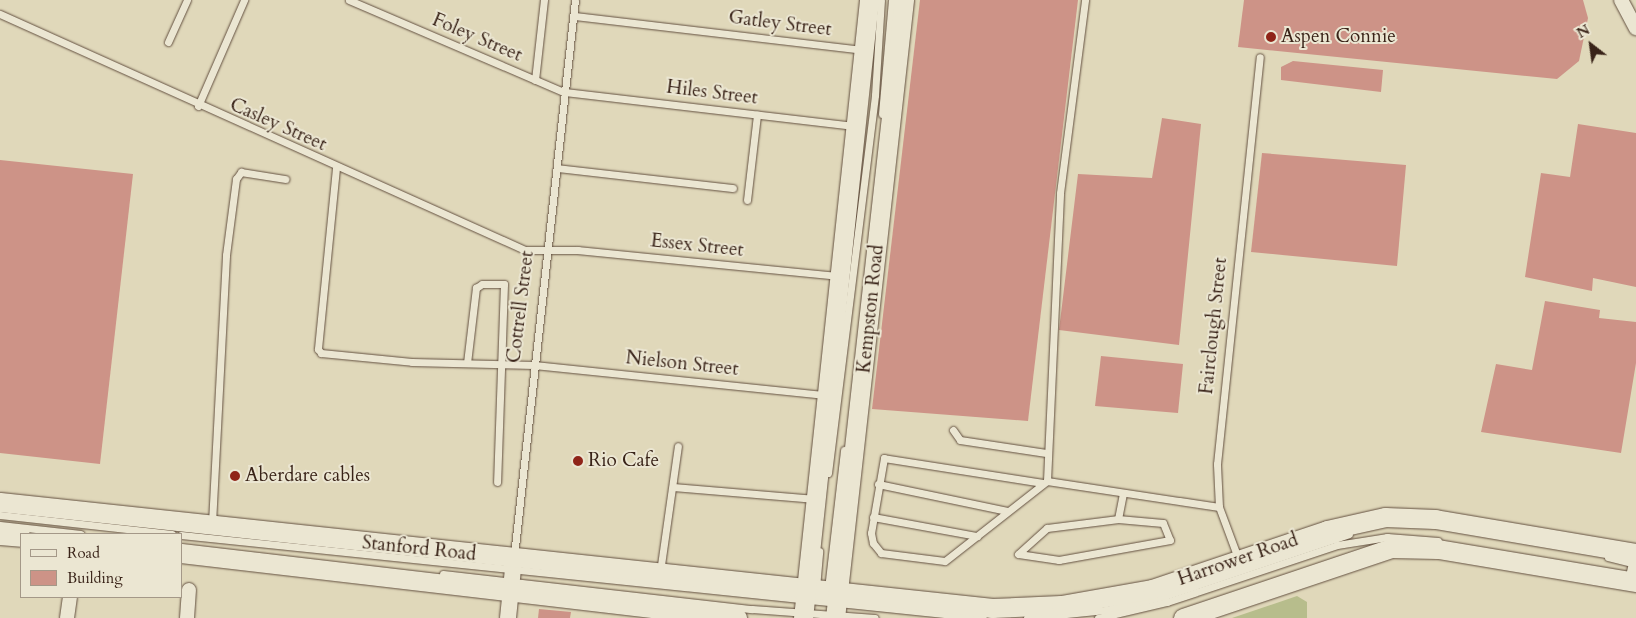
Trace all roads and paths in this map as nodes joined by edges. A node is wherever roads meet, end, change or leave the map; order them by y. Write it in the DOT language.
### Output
graph roads {
  1 [pos="187,0"];
  2 [pos="244,0"];
  3 [pos="349,0"];
  4 [pos="544,0"];
  5 [pos="575,0"];
  6 [pos="869,0"];
  7 [pos="881,0"];
  8 [pos="892,0"];
  9 [pos="904,0"];
  10 [pos="1085,0"];
  11 [pos="1620,0"];
  12 [pos="0,14"];
  13 [pos="574,16"];
  14 [pos="1636,28"];
  15 [pos="168,42"];
  16 [pos="863,50"];
  17 [pos="1260,57"];
  18 [pos="535,80"];
  19 [pos="564,92"];
  20 [pos="198,106"];
  21 [pos="757,115"];
  22 [pos="856,126"];
  23 [pos="336,168"];
  24 [pos="557,168"];
  25 [pos="286,179"];
  26 [pos="733,188"];
  27 [pos="746,200"];
  28 [pos="548,251"];
  29 [pos="842,276"];
  30 [pos="467,363"];
  31 [pos="502,364"];
  32 [pos="534,365"];
  33 [pos="828,395"];
  34 [pos="953,430"];
  35 [pos="678,446"];
  36 [pos="1046,453"];
  37 [pos="497,482"];
  38 [pos="1045,482"];
  39 [pos="878,484"];
  40 [pos="673,487"];
  41 [pos="1123,493"];
  42 [pos="816,499"];
  43 [pos="0,502"];
  44 [pos="1219,507"];
  45 [pos="1007,511"];
  46 [pos="0,515"];
  47 [pos="873,517"];
  48 [pos="1118,519"];
  49 [pos="0,525"];
  50 [pos="212,526"];
  51 [pos="71,533"];
  52 [pos="163,533"];
  53 [pos="0,535"];
  54 [pos="182,535"];
  55 [pos="977,536"];
  56 [pos="20,537"];
  57 [pos="182,545"];
  58 [pos="1636,553"];
  59 [pos="182,554"];
  60 [pos="660,573"];
  61 [pos="1635,573"];
  62 [pos="512,575"];
  63 [pos="1245,575"];
  64 [pos="190,590"];
  65 [pos="70,598"];
  66 [pos="820,607"];
  67 [pos="667,613"];
  68 [pos="67,618"];
  69 [pos="187,618"];
  70 [pos="508,618"];
  71 [pos="737,618"];
  72 [pos="875,618"];
  73 [pos="983,618"];
  74 [pos="1027,618"];
  75 [pos="1098,618"];
  76 [pos="1183,618"];
  1 -- 15 [label="lane"];
  2 -- 20 [label="lane"];
  3 -- 18 [label="lane, Foley Street"];
  4 -- 18 [label="lane"];
  5 -- 13 [label="lane, Cottrell Street"];
  6 -- 16 [label="main road, Kempston Road"];
  7 -- 66 [label="lane"];
  8 -- 66 [label="lane"];
  9 -- 66 [label="main road, Kempston Road"];
  10 -- 36 [label="lane"];
  11 -- 14 [label="street"];
  12 -- 20 [label="lane, Casley Street"];
  13 -- 16 [label="lane, Gatley Street"];
  13 -- 19 [label="lane, Cottrell Street"];
  16 -- 22 [label="main road, Kempston Road"];
  17 -- 44 [label="lane, Fairclough Street"];
  18 -- 19 [label="lane, Foley Street"];
  19 -- 21 [label="lane, Hiles Street"];
  19 -- 24 [label="lane, Cottrell Street"];
  20 -- 23 [label="lane, Casley Street"];
  21 -- 22 [label="lane, Hiles Street"];
  21 -- 27 [label="lane"];
  22 -- 29 [label="main road, Kempston Road"];
  23 -- 28 [label="lane, Casley Street"];
  23 -- 30 [label="lane, Nielson Street"];
  24 -- 26 [label="lane"];
  24 -- 28 [label="lane, Cottrell Street"];
  25 -- 50 [label="lane"];
  28 -- 29 [label="lane, Essex Street"];
  28 -- 32 [label="lane, Cottrell Street"];
  29 -- 33 [label="main road, Kempston Road"];
  30 -- 31 [label="lane, Nielson Street"];
  30 -- 31 [label="lane"];
  31 -- 32 [label="lane, Nielson Street"];
  31 -- 37 [label="lane"];
  32 -- 33 [label="lane, Nielson Street"];
  32 -- 62 [label="lane, Cottrell Street"];
  33 -- 42 [label="main road, Kempston Road"];
  34 -- 36 [label="lane"];
  35 -- 40 [label="lane"];
  36 -- 38 [label="lane"];
  38 -- 39 [label="lane"];
  38 -- 41 [label="lane"];
  38 -- 45 [label="lane"];
  39 -- 45 [label="lane"];
  39 -- 47 [label="lane"];
  40 -- 42 [label="lane"];
  40 -- 60 [label="lane"];
  41 -- 44 [label="lane"];
  41 -- 48 [label="lane"];
  42 -- 66 [label="main road, Kempston Road"];
  43 -- 50 [label="main road, Stanford Road"];
  44 -- 63 [label="lane, Fairclough Street"];
  45 -- 55 [label="lane"];
  46 -- 52 [label="lane"];
  47 -- 55 [label="lane"];
  47 -- 55 [label="lane"];
  48 -- 48 [label="lane"];
  49 -- 51 [label="lane"];
  50 -- 62 [label="main road, Stanford Road"];
  53 -- 56 [label="main road"];
  54 -- 62 [label="lane"];
  57 -- 62 [label="lane"];
  58 -- 63 [label="main road, Harrower Road"];
  59 -- 62 [label="main road, Stanford Road"];
  60 -- 62 [label="main road, Stanford Road"];
  60 -- 66 [label="main road, Stanford Road"];
  61 -- 63 [label="main road, Harrower Road"];
  61 -- 63 [label="lane"];
  62 -- 66 [label="lane"];
  62 -- 66 [label="lane"];
  62 -- 67 [label="main road, Stanford Road"];
  62 -- 70 [label="street, Cottrell Street"];
  63 -- 66 [label="main road, Harrower Road"];
  63 -- 74 [label="lane"];
  63 -- 75 [label="lane"];
  63 -- 76 [label="main road, Harrower Road"];
  64 -- 69 [label="street"];
  65 -- 68 [label="street"];
  66 -- 72 [label="lane"];
  66 -- 73 [label="lane"];
  67 -- 71 [label="main road, Stanford Road"];
}
